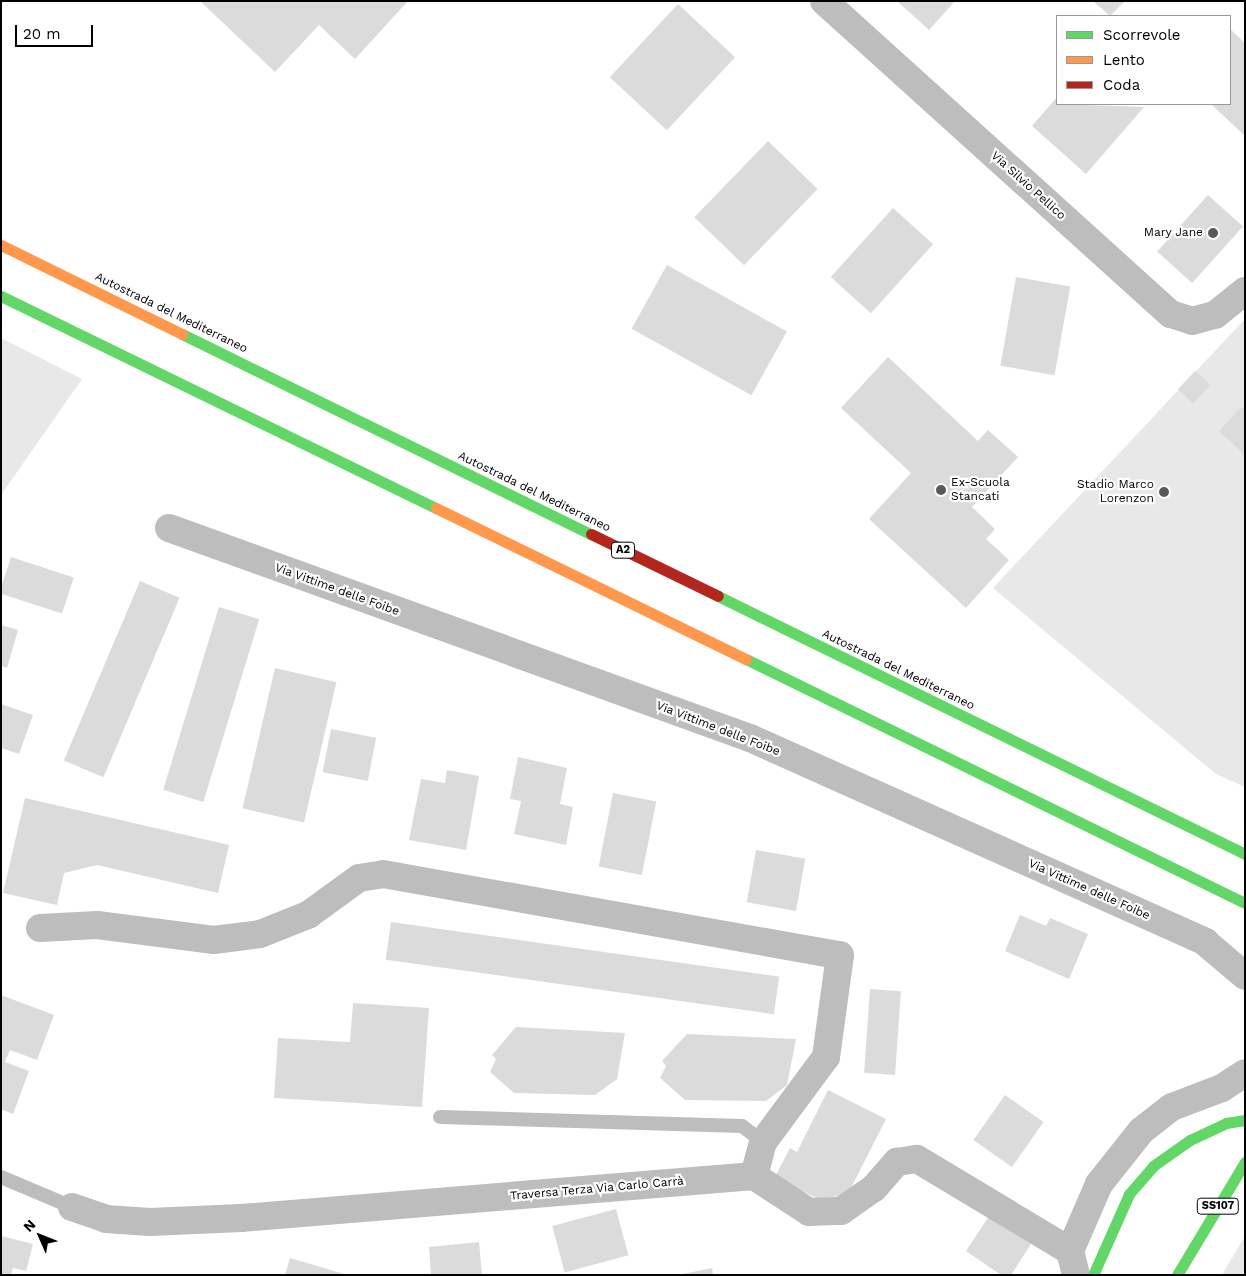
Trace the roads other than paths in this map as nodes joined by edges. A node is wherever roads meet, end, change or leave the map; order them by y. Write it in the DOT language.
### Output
graph roads {
  1 [pos="824,1"];
  2 [pos="1,245"];
  3 [pos="1245,291"];
  4 [pos="1,296"];
  5 [pos="169,528"];
  6 [pos="1245,854"];
  7 [pos="1245,903"];
  8 [pos="40,928"];
  9 [pos="1245,976"];
  10 [pos="1245,1073"];
  11 [pos="440,1117"];
  12 [pos="1245,1120"];
  13 [pos="763,1142"];
  14 [pos="1245,1162"];
  15 [pos="754,1176"];
  16 [pos="1,1177"];
  17 [pos="72,1207"];
  18 [pos="1191,1251"];
  19 [pos="1073,1263"];
  20 [pos="1093,1275"];
  21 [pos="1177,1275"];
  22 [pos="1181,1275"];
  1 -- 3 [label="street, Via Silvio Pellico"];
  2 -- 6 [label="main road, Autostrada del Mediterraneo / A2"];
  4 -- 7 [label="main road"];
  5 -- 9 [label="street, Via Vittime delle Foibe"];
  8 -- 13 [label="street"];
  10 -- 19 [label="street"];
  11 -- 13 [label="lane"];
  12 -- 20 [label="main road"];
  13 -- 15 [label="street"];
  14 -- 18 [label="main road, SS107"];
  15 -- 17 [label="street, Traversa Terza Via Carlo Carrà"];
  15 -- 19 [label="street"];
  16 -- 17 [label="lane"];
  18 -- 21 [label="main road, SS107"];
  18 -- 22 [label="main road"];
}
